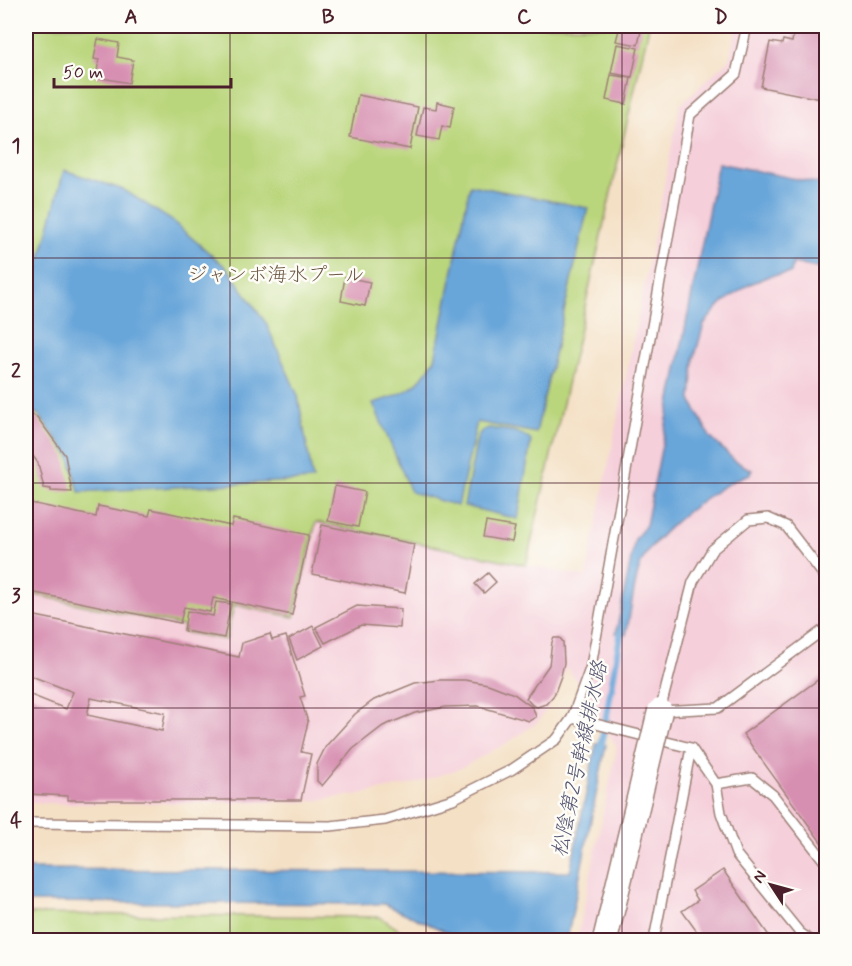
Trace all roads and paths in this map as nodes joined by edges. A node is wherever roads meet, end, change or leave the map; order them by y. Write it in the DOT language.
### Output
graph roads {
  1 [pos="747,26"];
  2 [pos="826,578"];
  3 [pos="826,628"];
  4 [pos="660,711"];
  5 [pos="572,718"];
  6 [pos="691,748"];
  7 [pos="716,784"];
  8 [pos="26,823"];
  9 [pos="826,863"];
  10 [pos="605,940"];
  11 [pos="654,940"];
  12 [pos="810,940"];
  1 -- 5 [label="lane"];
  2 -- 4 [label="lane"];
  3 -- 4 [label="lane"];
  4 -- 10 [label="street, bridge"];
  5 -- 6 [label="lane"];
  5 -- 8 [label="lane"];
  6 -- 7 [label="lane"];
  6 -- 11 [label="lane"];
  7 -- 9 [label="lane"];
  7 -- 12 [label="lane"];
}
